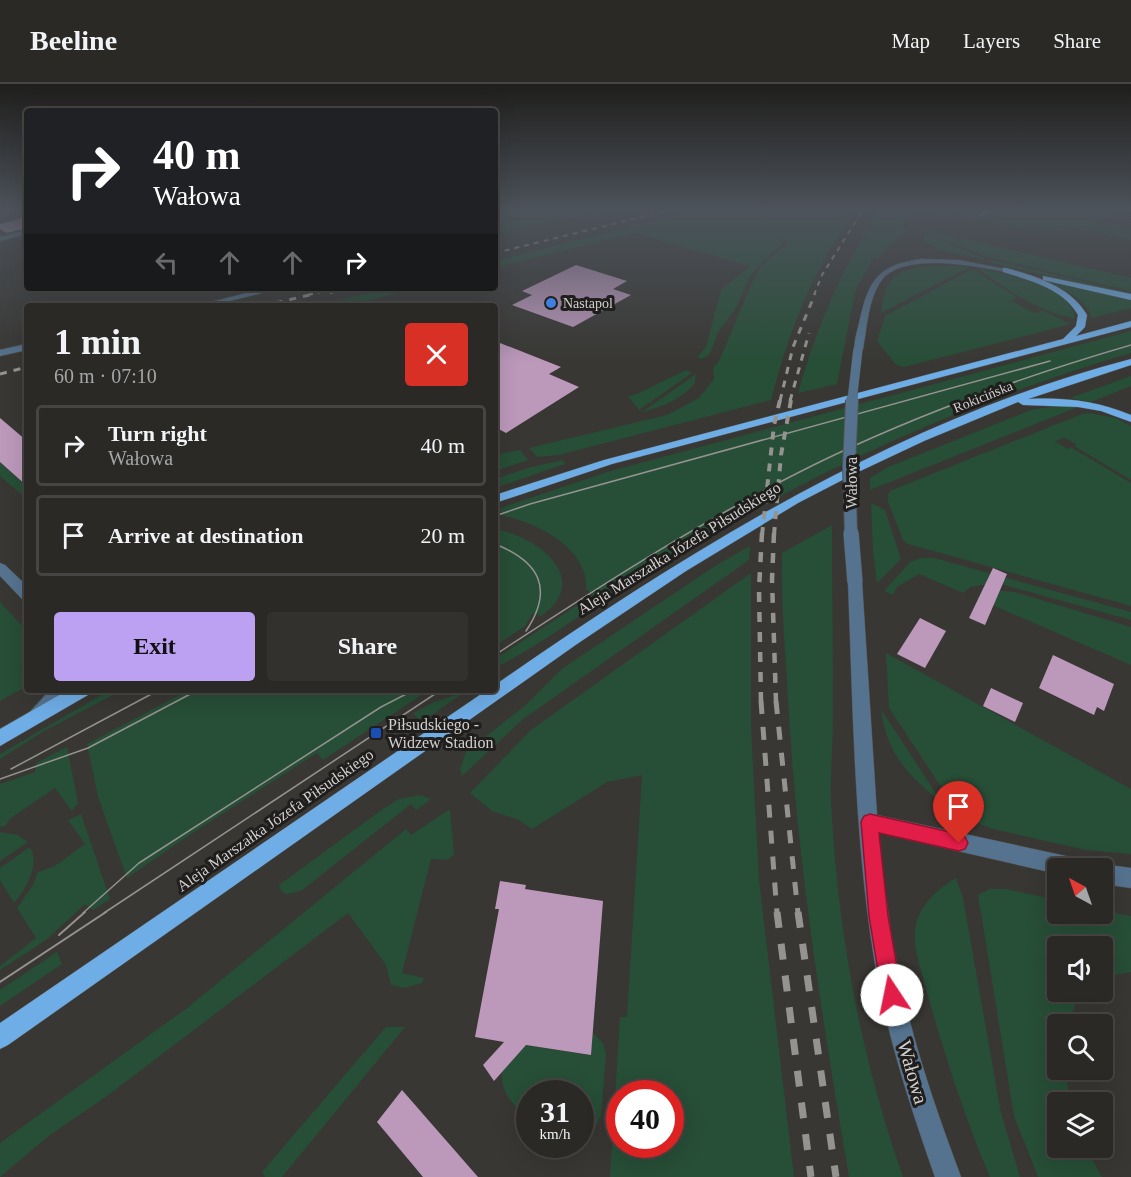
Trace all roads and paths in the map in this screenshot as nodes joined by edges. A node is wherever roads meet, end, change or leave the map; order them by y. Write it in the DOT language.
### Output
graph roads {
  1 [pos="937,261"];
  2 [pos="937,261"];
  3 [pos="1006,270"];
  4 [pos="265,291"];
  5 [pos="1131,297"];
  6 [pos="212,303"];
  7 [pos="1131,324"];
  8 [pos="1057,344"];
  9 [pos="24,348"];
  10 [pos="0,353"];
  11 [pos="1131,362"];
  12 [pos="1005,404"];
  13 [pos="1131,419"];
  14 [pos="851,471"];
  15 [pos="498,498"];
  16 [pos="0,568"];
  17 [pos="24,592"];
  18 [pos="498,690"];
  19 [pos="58,693"];
  20 [pos="77,693"];
  21 [pos="494,693"];
  22 [pos="27,722"];
  23 [pos="0,738"];
  24 [pos="870,822"];
  25 [pos="1047,862"];
  26 [pos="1113,876"];
  27 [pos="1131,878"];
  28 [pos="0,1037"];
  29 [pos="948,1177"];
  1 -- 3 [label="street, Wałowa, bridge"];
  2 -- 24 [label="street, Wałowa, bridge"];
  3 -- 5 [label="main road"];
  3 -- 8 [label="main road"];
  4 -- 6 [label="street"];
  7 -- 8 [label="main road, Rokicińska"];
  8 -- 15 [label="main road, Rokicińska"];
  9 -- 10 [label="street"];
  11 -- 12 [label="main road, Rokicińska"];
  12 -- 13 [label="main road"];
  12 -- 14 [label="main road, Rokicińska"];
  14 -- 18 [label="main road, Aleja Marszałka Józefa Piłsudskiego"];
  16 -- 17 [label="street"];
  19 -- 22 [label="street"];
  20 -- 22 [label="main road"];
  21 -- 28 [label="main road, Aleja Marszałka Józefa Piłsudskiego"];
  22 -- 23 [label="main road"];
  24 -- 25 [label="street"];
  24 -- 29 [label="street, Wałowa"];
  26 -- 27 [label="street"];
}
